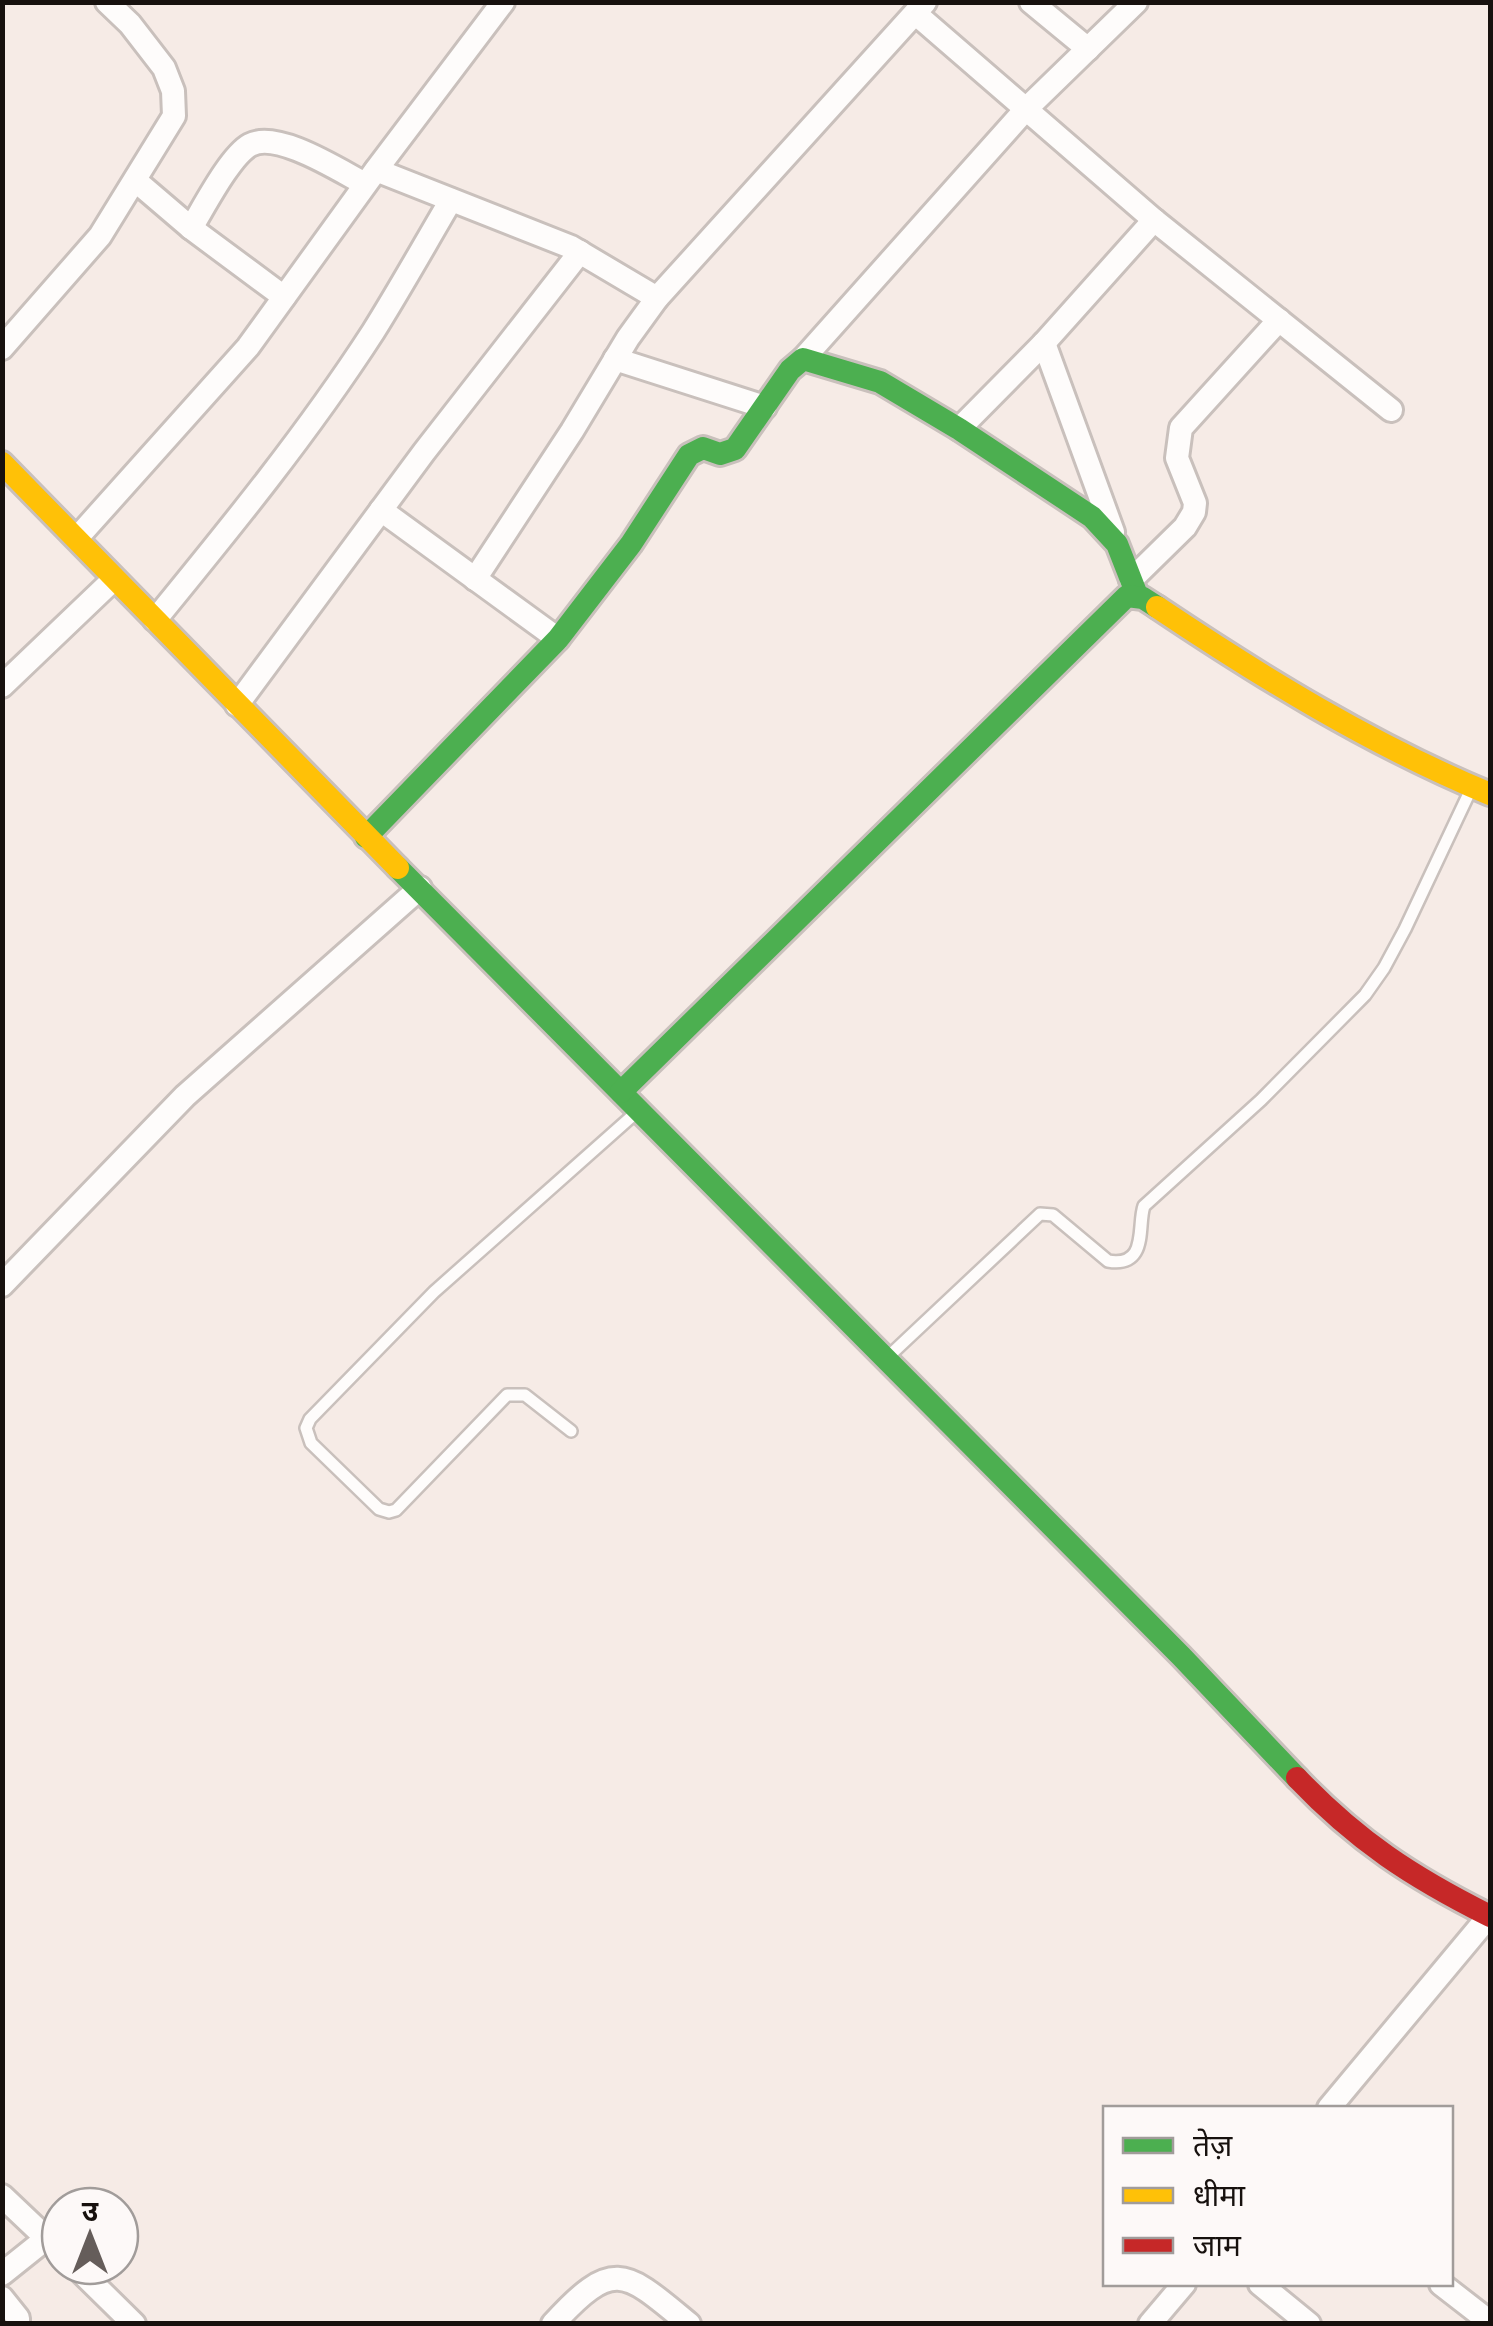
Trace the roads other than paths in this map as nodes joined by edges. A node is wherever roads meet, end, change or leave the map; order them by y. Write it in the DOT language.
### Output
graph roads {
  1 [pos="107,2"];
  2 [pos="503,2"];
  3 [pos="1031,2"];
  4 [pos="1136,2"];
  5 [pos="921,8"];
  6 [pos="1088,50"];
  7 [pos="1026,109"];
  8 [pos="370,177"];
  9 [pos="136,181"];
  10 [pos="451,200"];
  11 [pos="1154,220"];
  12 [pos="191,228"];
  13 [pos="580,252"];
  14 [pos="284,297"];
  15 [pos="658,298"];
  16 [pos="1279,320"];
  17 [pos="1044,343"];
  18 [pos="2,348"];
  19 [pos="615,359"];
  20 [pos="802,359"];
  21 [pos="765,408"];
  22 [pos="1391,410"];
  23 [pos="959,429"];
  24 [pos="2,463"];
  25 [pos="381,510"];
  26 [pos="77,538"];
  27 [pos="1117,544"];
  28 [pos="114,578"];
  29 [pos="474,578"];
  30 [pos="1134,588"];
  31 [pos="154,620"];
  32 [pos="558,639"];
  33 [pos="2,686"];
  34 [pos="237,705"];
  35 [pos="1482,790"];
  36 [pos="366,837"];
  37 [pos="420,888"];
  38 [pos="621,1092"];
  39 [pos="639,1110"];
  40 [pos="2,1285"];
  41 [pos="886,1359"];
  42 [pos="571,1431"];
  43 [pos="1490,1916"];
  44 [pos="1331,2106"];
  45 [pos="2,2196"];
  46 [pos="40,2233"];
  47 [pos="40,2252"];
  48 [pos="2,2274"];
  49 [pos="95,2286"];
  50 [pos="1182,2286"];
  51 [pos="1262,2286"];
  52 [pos="1444,2286"];
  53 [pos="2,2298"];
  54 [pos="1490,2322"];
  55 [pos="18,2324"];
  56 [pos="134,2324"];
  57 [pos="552,2324"];
  58 [pos="690,2324"];
  59 [pos="1150,2324"];
  60 [pos="1309,2324"];
  1 -- 9 [label="street"];
  2 -- 8 [label="street"];
  3 -- 6 [label="street"];
  4 -- 6 [label="street"];
  5 -- 7 [label="street"];
  5 -- 15 [label="street"];
  6 -- 7 [label="street"];
  7 -- 11 [label="street"];
  7 -- 20 [label="street"];
  8 -- 10 [label="street"];
  8 -- 12 [label="street"];
  8 -- 14 [label="street"];
  9 -- 12 [label="street"];
  9 -- 18 [label="street"];
  10 -- 13 [label="street"];
  10 -- 31 [label="street"];
  11 -- 16 [label="street"];
  11 -- 17 [label="street"];
  12 -- 14 [label="street"];
  13 -- 15 [label="street"];
  13 -- 25 [label="street"];
  14 -- 26 [label="street"];
  15 -- 19 [label="street"];
  16 -- 22 [label="street"];
  16 -- 30 [label="street"];
  17 -- 23 [label="street"];
  17 -- 27 [label="street"];
  19 -- 21 [label="street"];
  19 -- 29 [label="street"];
  20 -- 21 [label="street"];
  20 -- 23 [label="street"];
  21 -- 32 [label="street"];
  23 -- 27 [label="street"];
  24 -- 26 [label="street"];
  25 -- 29 [label="street"];
  25 -- 34 [label="street"];
  26 -- 28 [label="street"];
  27 -- 30 [label="street"];
  28 -- 31 [label="street"];
  28 -- 33 [label="street"];
  29 -- 32 [label="street"];
  30 -- 35 [label="street"];
  30 -- 38 [label="street"];
  31 -- 34 [label="street"];
  32 -- 36 [label="street"];
  34 -- 36 [label="street"];
  35 -- 41 [label="lane"];
  36 -- 37 [label="street"];
  37 -- 38 [label="street"];
  37 -- 40 [label="street"];
  38 -- 39 [label="street"];
  39 -- 41 [label="street"];
  39 -- 42 [label="lane"];
  41 -- 43 [label="street"];
  43 -- 44 [label="street"];
  45 -- 46 [label="street"];
  47 -- 48 [label="street"];
  49 -- 56 [label="street"];
  50 -- 59 [label="street"];
  51 -- 60 [label="street"];
  52 -- 54 [label="street"];
  53 -- 55 [label="street"];
  57 -- 58 [label="street"];
}
